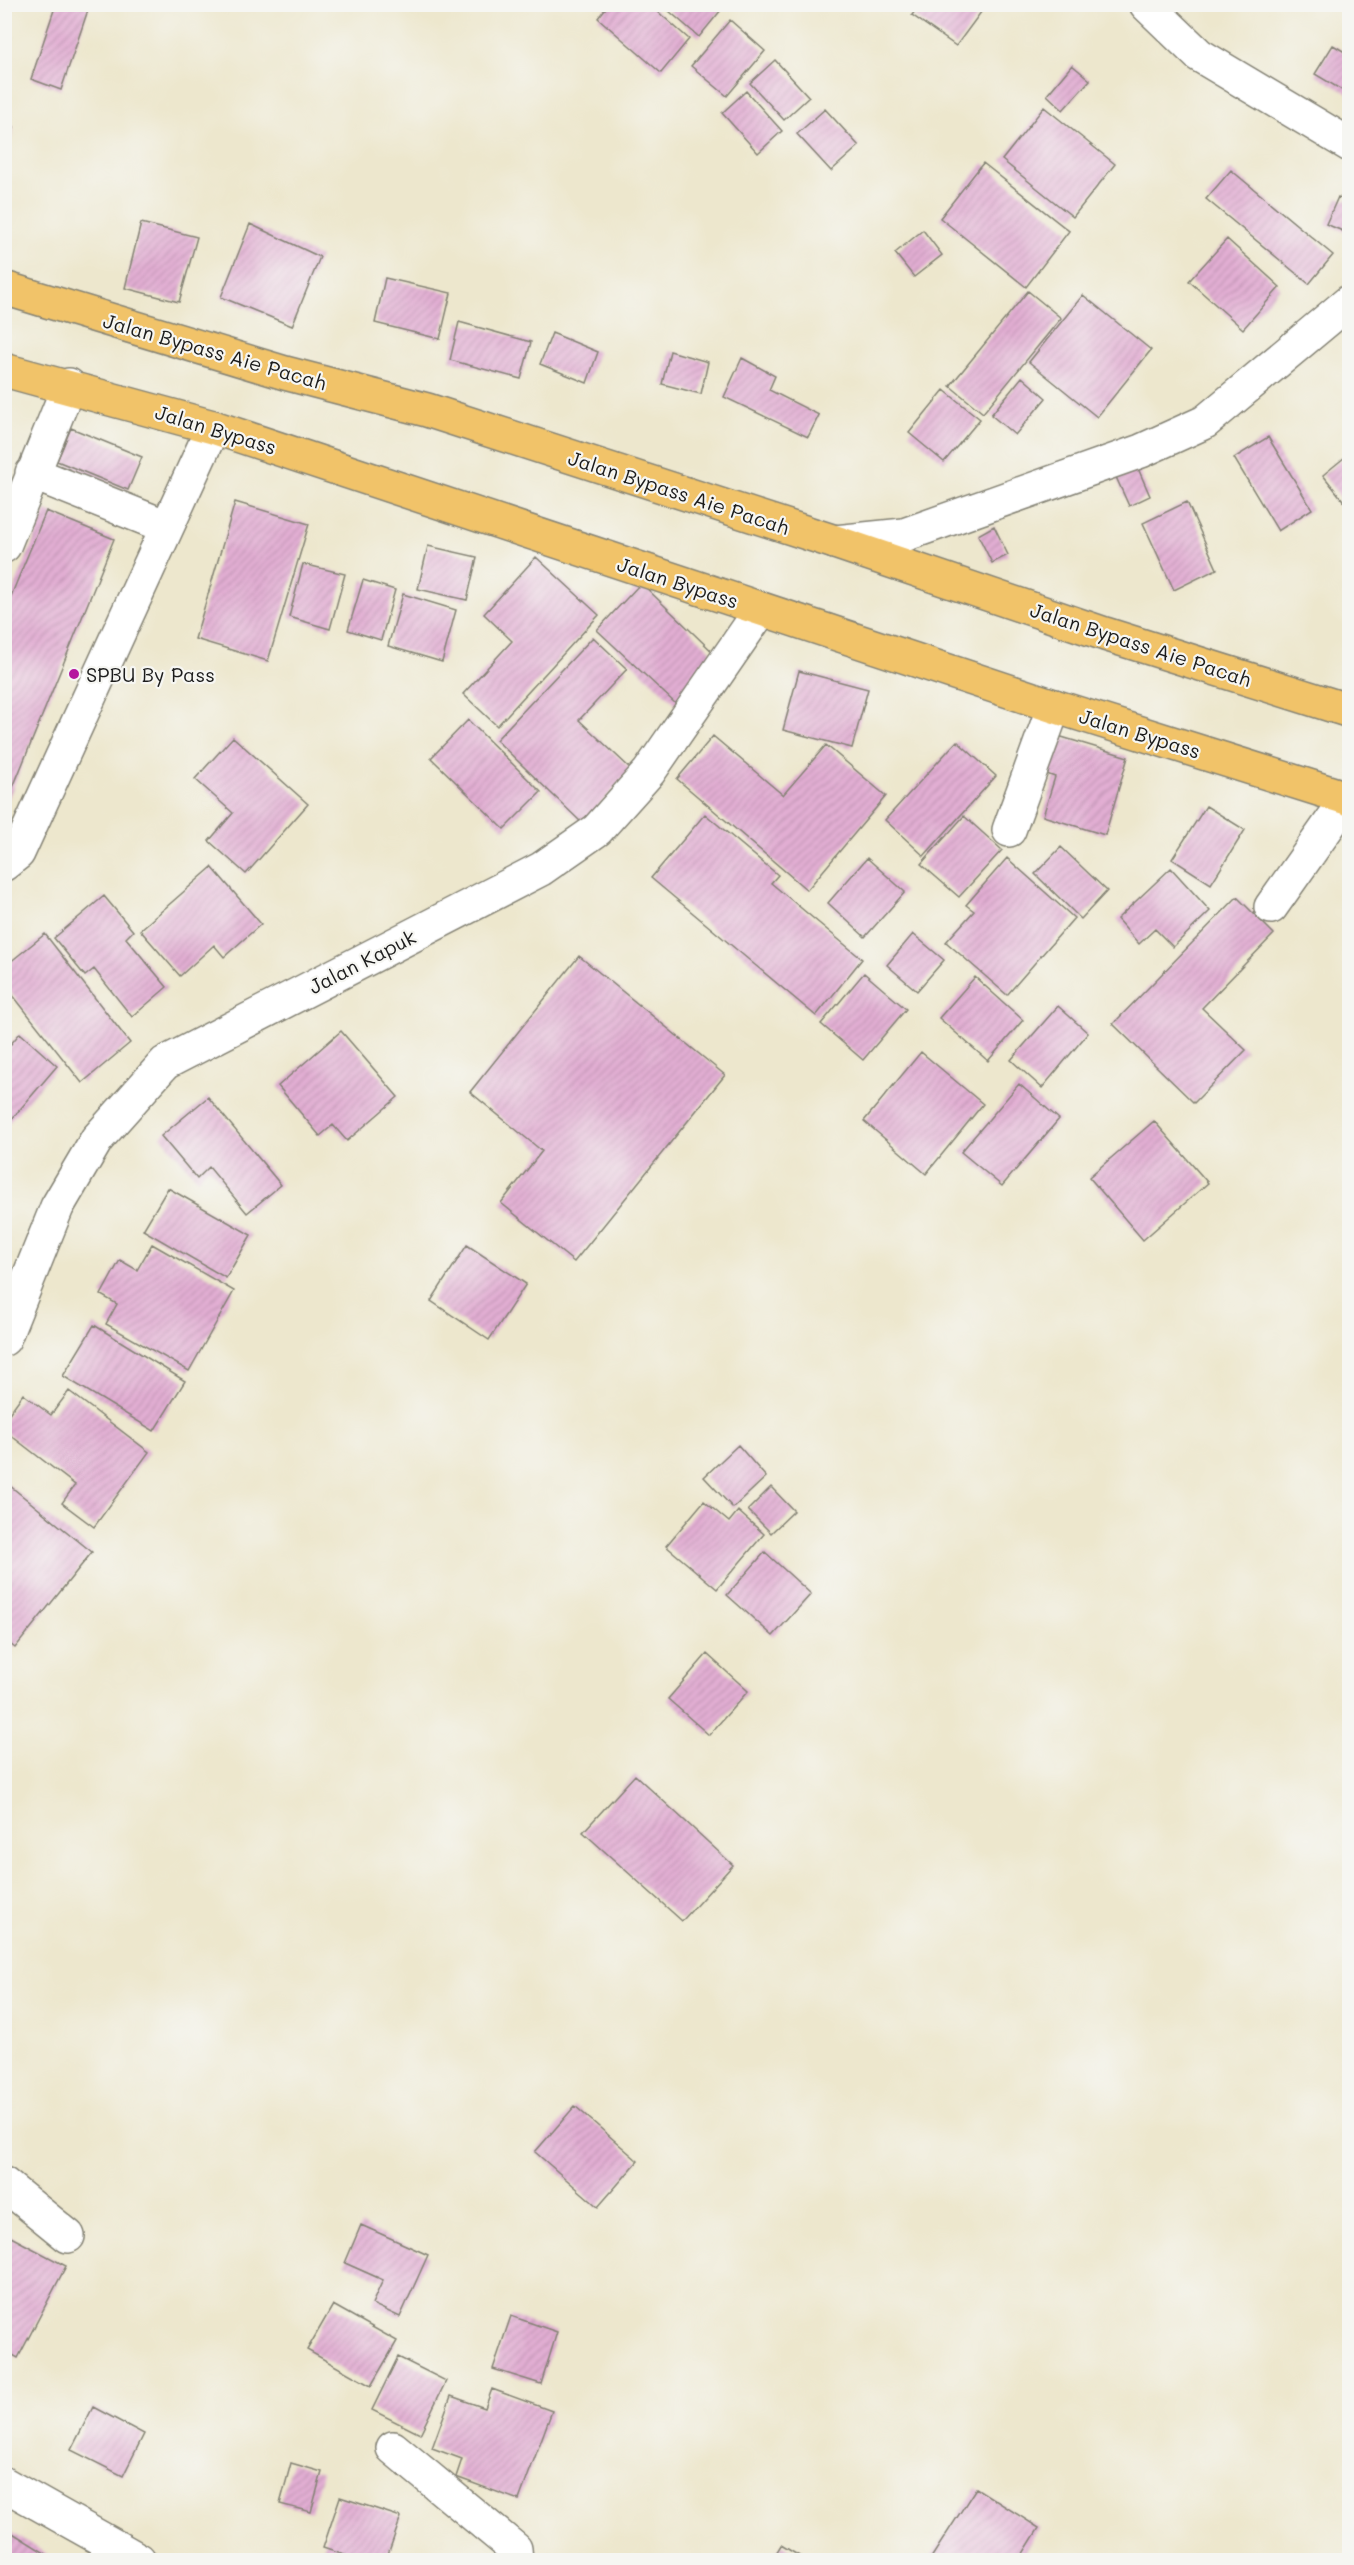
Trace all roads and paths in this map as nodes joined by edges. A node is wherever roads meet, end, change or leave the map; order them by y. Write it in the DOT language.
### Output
graph roads {
  1 [pos="1146,4"];
  2 [pos="1350,145"];
  3 [pos="4,288"];
  4 [pos="1350,301"];
  5 [pos="4,370"];
  6 [pos="69,385"];
  7 [pos="213,427"];
  8 [pos="32,473"];
  9 [pos="168,527"];
  10 [pos="835,542"];
  11 [pos="4,546"];
  12 [pos="761,610"];
  13 [pos="1054,706"];
  14 [pos="1350,711"];
  15 [pos="1349,798"];
  16 [pos="1009,830"];
  17 [pos="4,864"];
  18 [pos="1271,907"];
  19 [pos="4,1339"];
  20 [pos="4,2184"];
  21 [pos="68,2236"];
  22 [pos="393,2448"];
  23 [pos="4,2484"];
  24 [pos="139,2560"];
  25 [pos="516,2560"];
  1 -- 2 [label="street"];
  3 -- 10 [label="highway, Jalan Bypass Aie Pacah"];
  4 -- 10 [label="street"];
  5 -- 6 [label="highway, Jalan Bypass"];
  6 -- 7 [label="highway, Jalan Bypass"];
  6 -- 8 [label="street"];
  7 -- 9 [label="street"];
  7 -- 12 [label="highway, Jalan Bypass"];
  8 -- 9 [label="street"];
  8 -- 11 [label="street"];
  9 -- 17 [label="street"];
  10 -- 14 [label="highway, Jalan Bypass Aie Pacah"];
  12 -- 13 [label="highway, Jalan Bypass"];
  12 -- 19 [label="street, Jalan Kapuk"];
  13 -- 15 [label="highway, Jalan Bypass"];
  13 -- 16 [label="street"];
  15 -- 18 [label="street"];
  20 -- 21 [label="street"];
  22 -- 25 [label="street"];
  23 -- 24 [label="street"];
}
